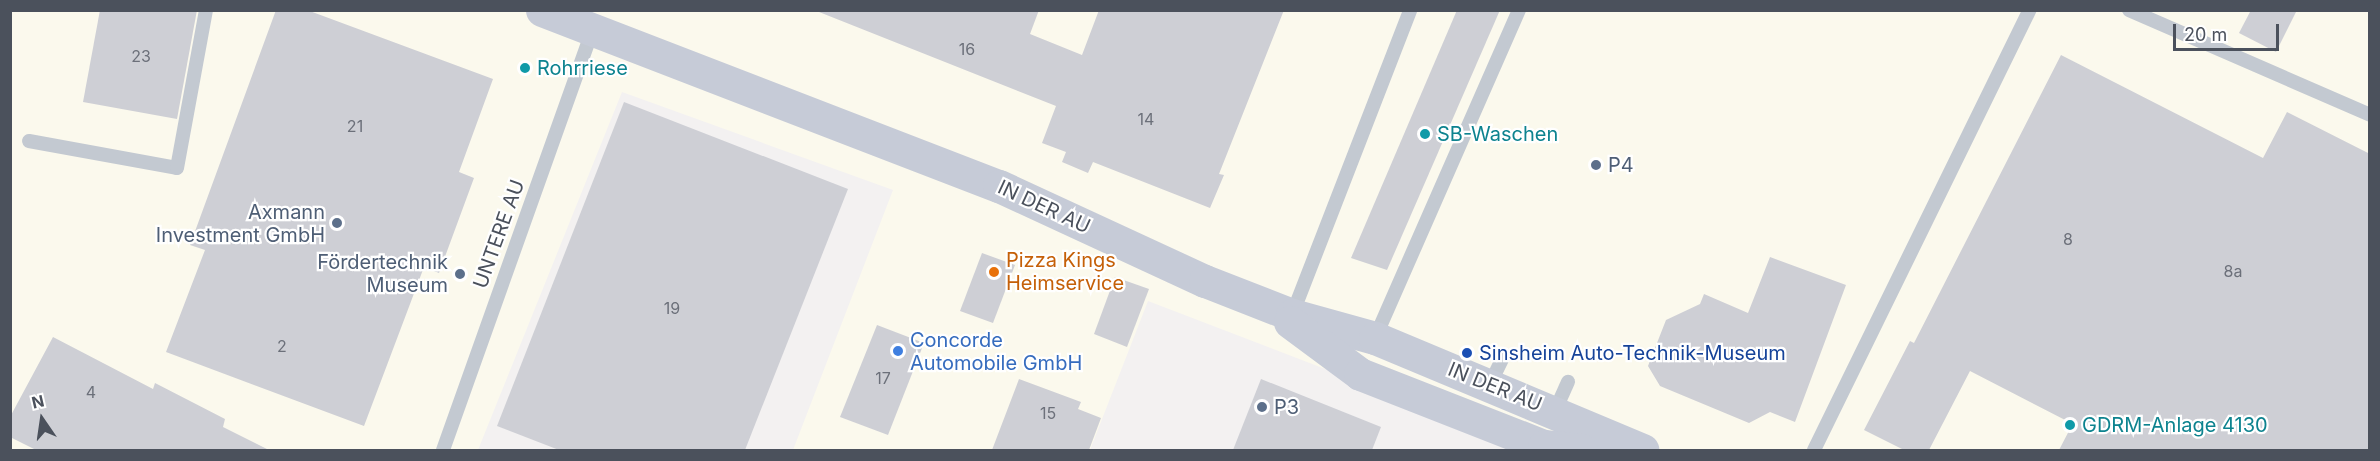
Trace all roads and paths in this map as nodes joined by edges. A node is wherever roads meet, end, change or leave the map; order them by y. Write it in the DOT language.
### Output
graph roads {
  1 [pos="206,10"];
  2 [pos="542,10"];
  3 [pos="1410,10"];
  4 [pos="1519,10"];
  5 [pos="2030,10"];
  6 [pos="2129,10"];
  7 [pos="592,31"];
  8 [pos="2370,115"];
  9 [pos="29,141"];
  10 [pos="1281,311"];
  11 [pos="1375,338"];
  12 [pos="1568,382"];
  13 [pos="1555,411"];
  14 [pos="443,450"];
  15 [pos="1581,450"];
  16 [pos="1643,450"];
  17 [pos="1814,450"];
  1 -- 9 [label="lane"];
  2 -- 7 [label="street, IN DER AU"];
  3 -- 10 [label="lane"];
  4 -- 11 [label="lane"];
  5 -- 17 [label="lane"];
  6 -- 8 [label="lane"];
  7 -- 10 [label="street, IN DER AU"];
  7 -- 14 [label="lane, UNTERE AU"];
  10 -- 11 [label="street, IN DER AU"];
  10 -- 15 [label="street"];
  11 -- 13 [label="street, IN DER AU"];
  12 -- 13 [label="lane"];
  13 -- 16 [label="street, IN DER AU"];
}
